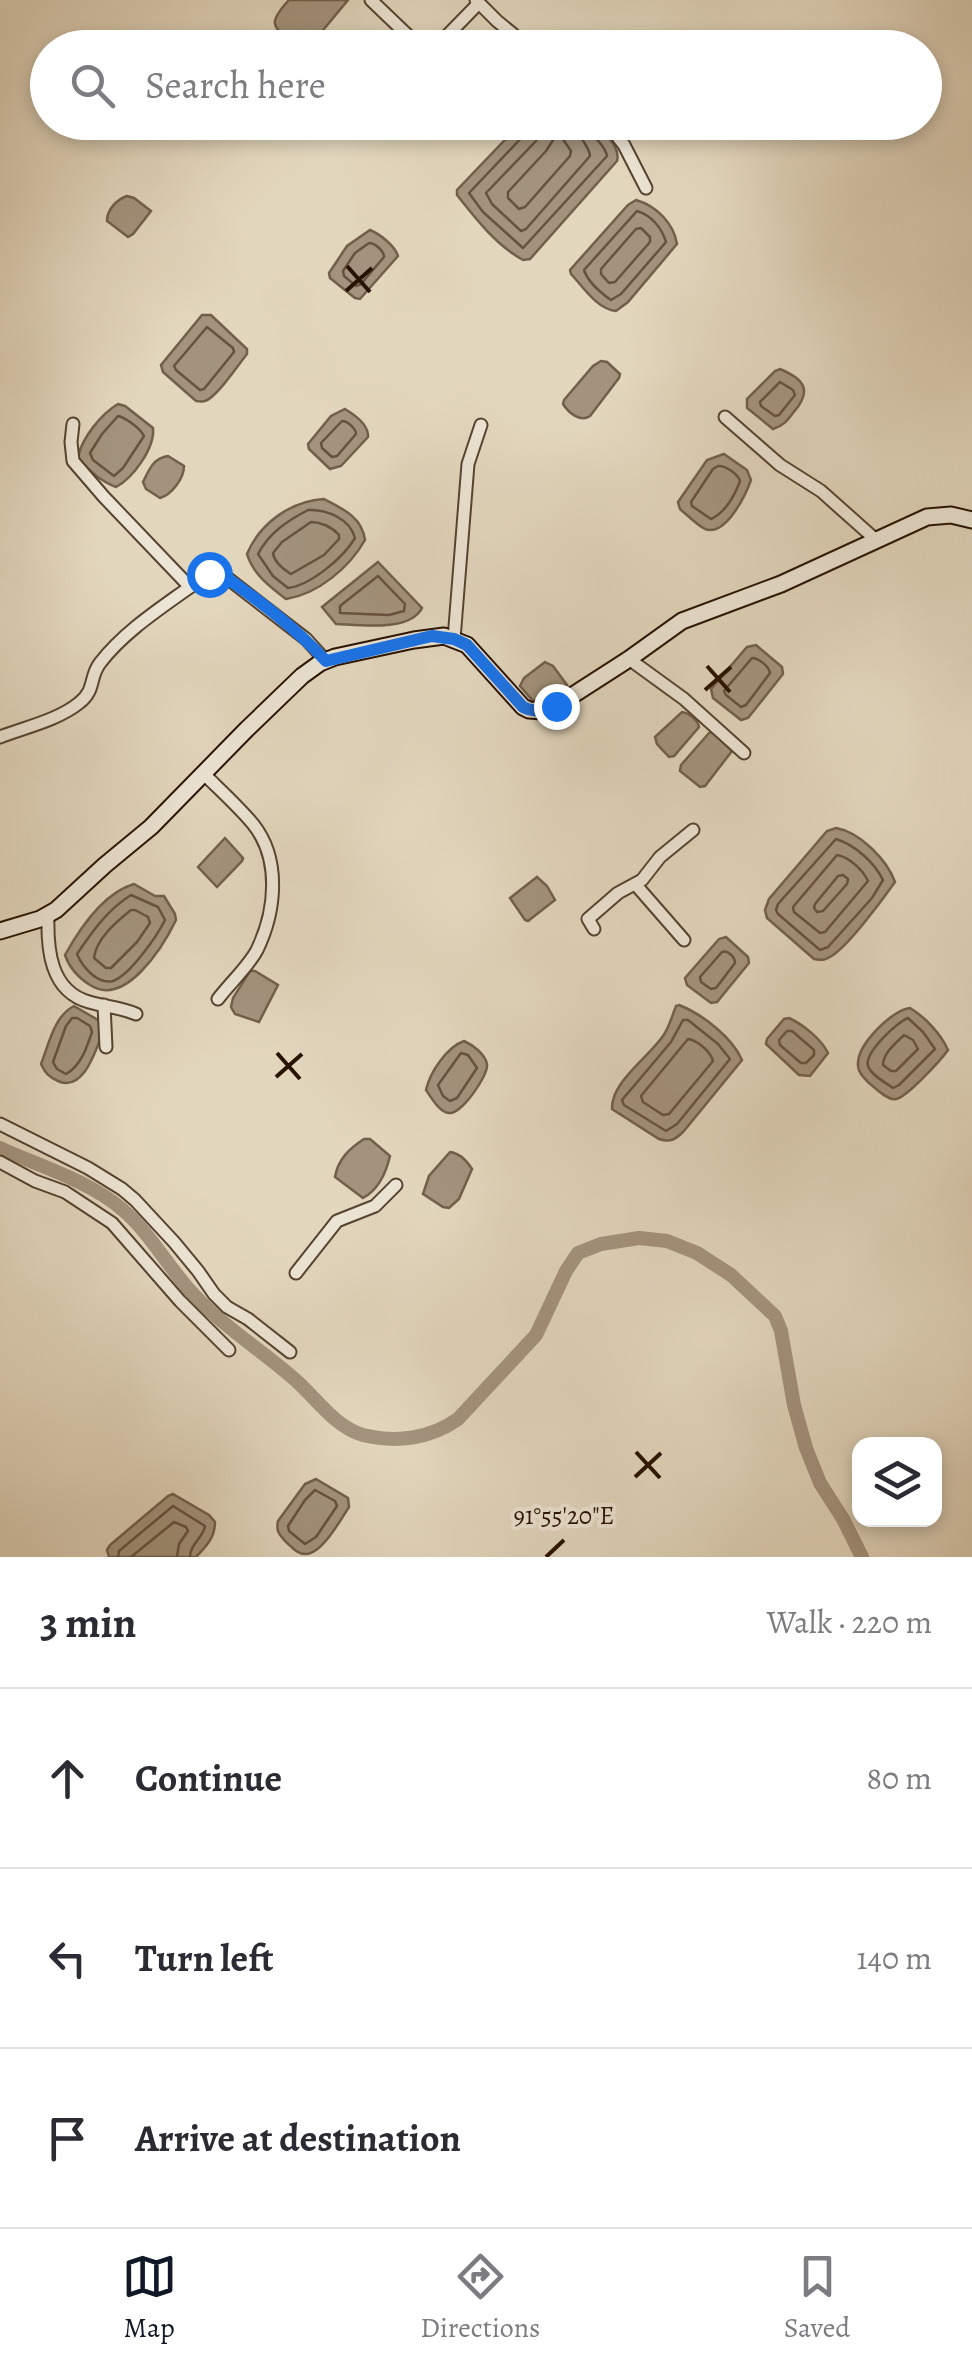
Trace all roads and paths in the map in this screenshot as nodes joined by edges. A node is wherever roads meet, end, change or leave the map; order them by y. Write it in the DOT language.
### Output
graph roads {
  1 [pos="371,0"];
  2 [pos="477,1"];
  3 [pos="402,30"];
  4 [pos="451,30"];
  5 [pos="510,30"];
  6 [pos="620,140"];
  7 [pos="646,188"];
  8 [pos="724,417"];
  9 [pos="73,424"];
  10 [pos="481,426"];
  11 [pos="972,520"];
  12 [pos="876,540"];
  13 [pos="190,587"];
  14 [pos="454,639"];
  15 [pos="629,660"];
  16 [pos="326,661"];
  17 [pos="0,736"];
  18 [pos="744,753"];
  19 [pos="204,774"];
  20 [pos="693,830"];
  21 [pos="636,885"];
  22 [pos="48,916"];
  23 [pos="594,930"];
  24 [pos="0,931"];
  25 [pos="684,940"];
  26 [pos="218,999"];
  27 [pos="104,1005"];
  28 [pos="136,1014"];
  29 [pos="106,1047"];
  30 [pos="0,1124"];
  31 [pos="0,1162"];
  32 [pos="396,1185"];
  33 [pos="296,1273"];
  34 [pos="228,1350"];
  35 [pos="290,1352"];
  1 -- 3 [label="street"];
  2 -- 4 [label="street"];
  2 -- 5 [label="street"];
  6 -- 7 [label="street"];
  8 -- 12 [label="street"];
  9 -- 13 [label="street"];
  10 -- 14 [label="street"];
  11 -- 12 [label="street"];
  12 -- 15 [label="street"];
  13 -- 16 [label="street"];
  13 -- 17 [label="street"];
  14 -- 15 [label="street"];
  14 -- 16 [label="street"];
  15 -- 18 [label="street"];
  16 -- 19 [label="street"];
  19 -- 22 [label="street"];
  19 -- 26 [label="street"];
  20 -- 21 [label="street"];
  21 -- 23 [label="street"];
  21 -- 25 [label="street"];
  22 -- 24 [label="street"];
  22 -- 27 [label="street"];
  27 -- 28 [label="street"];
  27 -- 29 [label="street"];
  30 -- 35 [label="street"];
  31 -- 34 [label="street"];
  32 -- 33 [label="street"];
}
